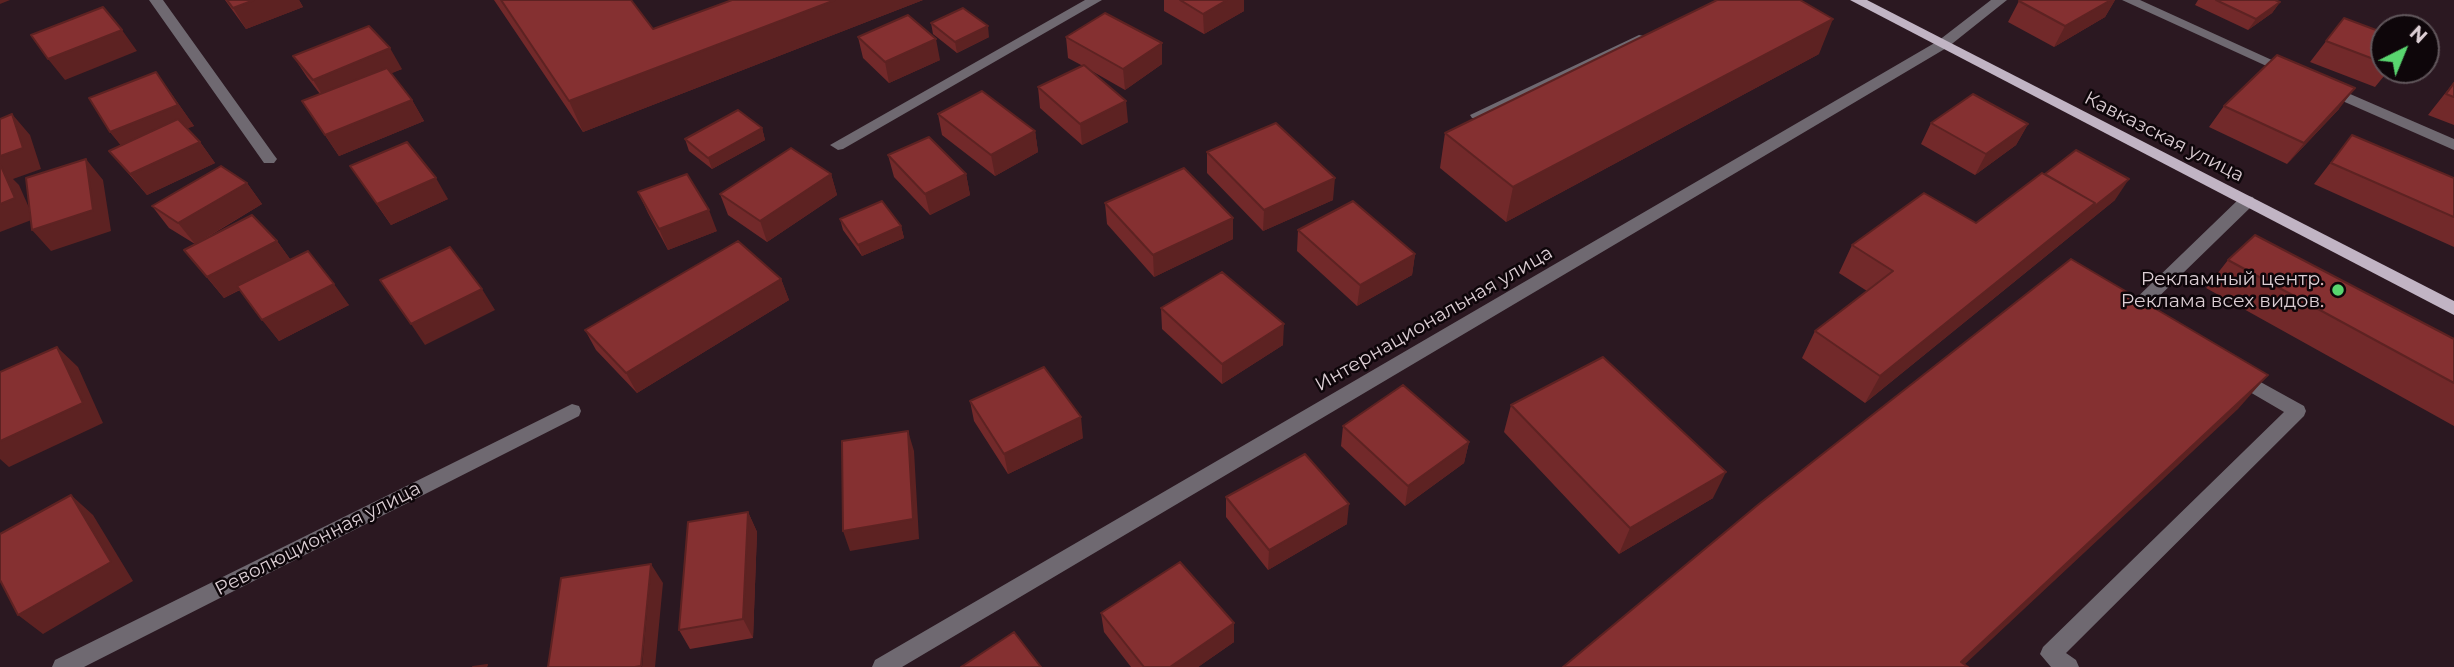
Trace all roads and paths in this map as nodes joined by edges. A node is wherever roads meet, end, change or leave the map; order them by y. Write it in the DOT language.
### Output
graph roads {
  1 [pos="156,0"];
  2 [pos="1095,0"];
  3 [pos="1857,0"];
  4 [pos="2000,0"];
  5 [pos="2129,0"];
  6 [pos="1648,34"];
  7 [pos="1943,44"];
  8 [pos="1478,115"];
  9 [pos="838,145"];
  10 [pos="2454,145"];
  11 [pos="269,159"];
  12 [pos="2247,201"];
  13 [pos="2454,309"];
  14 [pos="2155,327"];
  15 [pos="2226,369"];
  16 [pos="572,411"];
  17 [pos="63,667"];
  18 [pos="883,667"];
  19 [pos="2068,667"];
  1 -- 11 [label="street"];
  2 -- 9 [label="street"];
  3 -- 7 [label="main road, Кавказская улица"];
  4 -- 7 [label="street, Интернациональная улица"];
  5 -- 10 [label="street"];
  6 -- 8 [label="street"];
  7 -- 12 [label="main road, Кавказская улица"];
  7 -- 18 [label="street, Интернациональная улица"];
  12 -- 13 [label="main road, Кавказская улица"];
  12 -- 14 [label="street"];
  15 -- 19 [label="street"];
  16 -- 17 [label="street, Революционная улица"];
}
